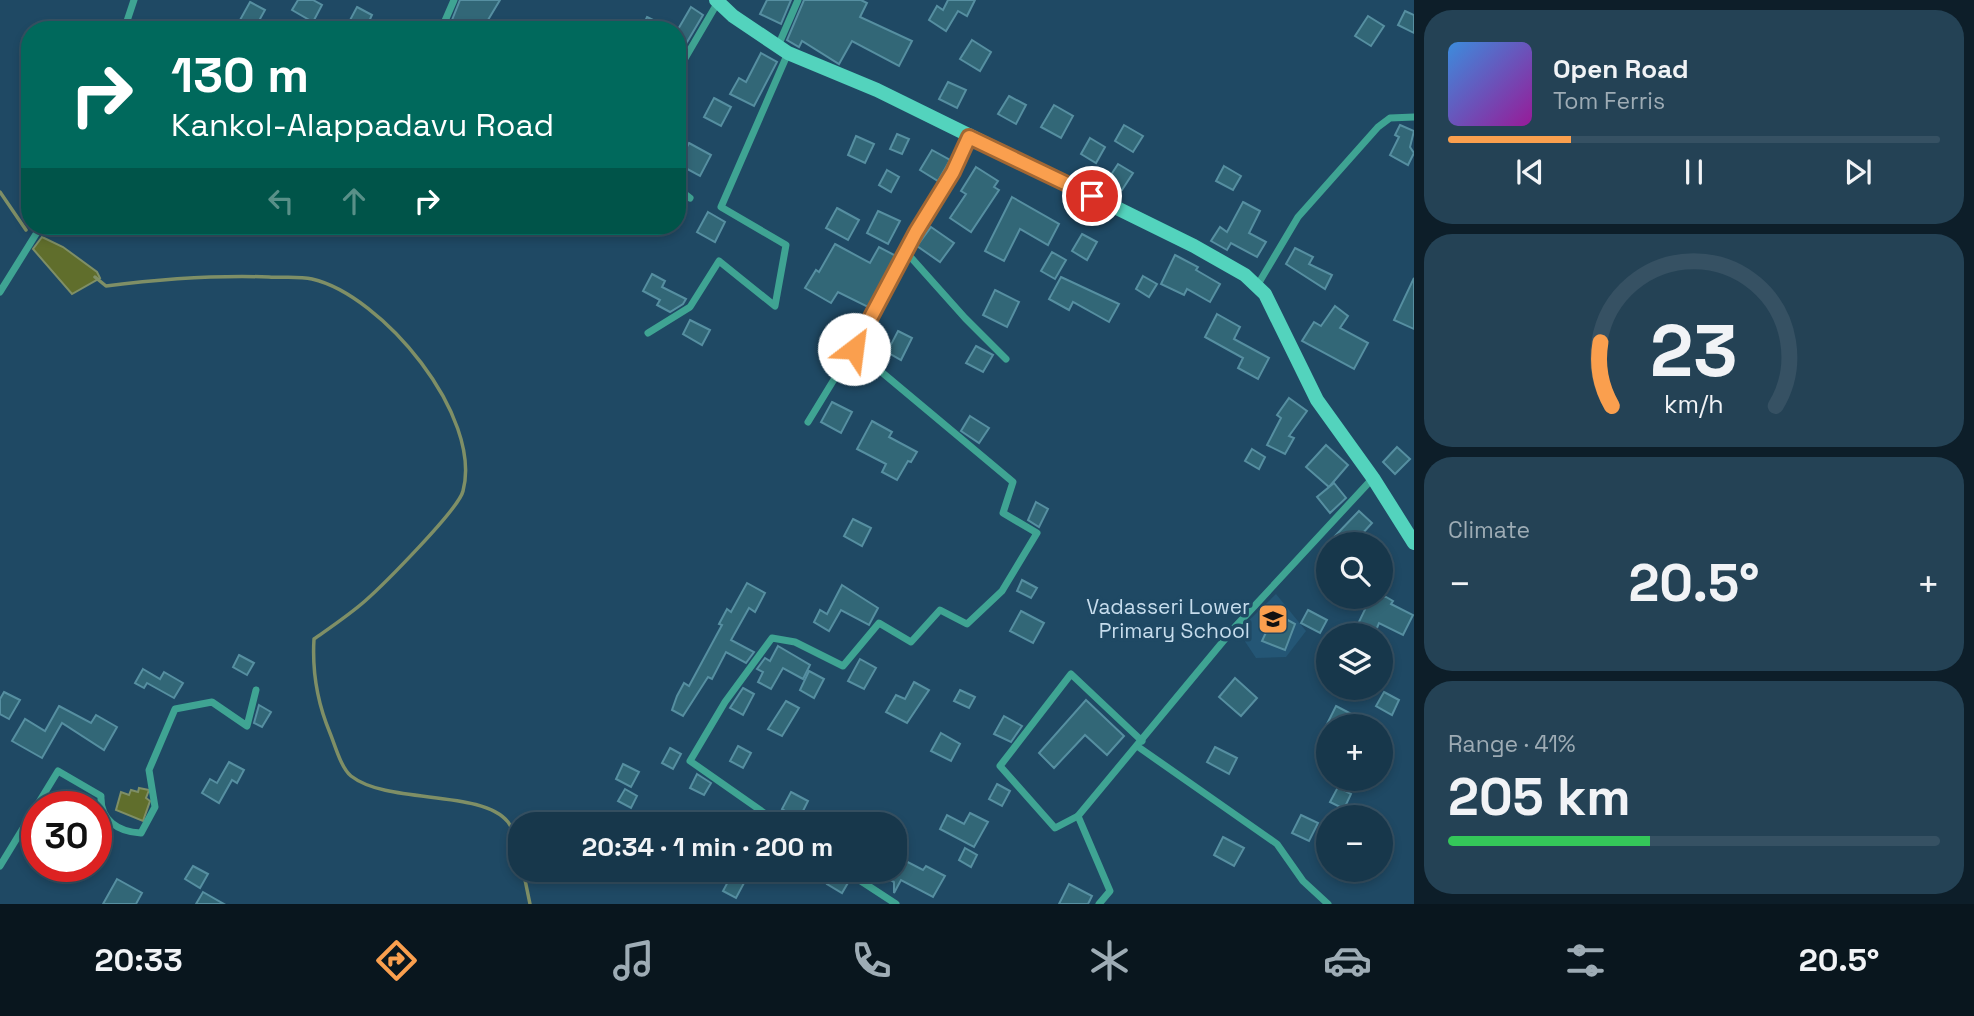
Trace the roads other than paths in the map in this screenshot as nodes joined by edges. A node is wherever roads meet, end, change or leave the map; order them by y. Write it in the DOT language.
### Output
graph roads {
  1 [pos="134,0"];
  2 [pos="454,0"];
  3 [pos="798,0"];
  4 [pos="717,1"];
  5 [pos="127,21"];
  6 [pos="445,21"];
  7 [pos="783,49"];
  8 [pos="686,56"];
  9 [pos="1414,117"];
  10 [pos="969,137"];
  11 [pos="686,195"];
  12 [pos="690,198"];
  13 [pos="35,235"];
  14 [pos="906,252"];
  15 [pos="1257,286"];
  16 [pos="0,292"];
  17 [pos="648,333"];
  18 [pos="854,349"];
  19 [pos="1006,359"];
  20 [pos="808,422"];
  21 [pos="1373,478"];
  22 [pos="1414,543"];
  23 [pos="256,690"];
  24 [pos="1140,744"];
  25 [pos="763,812"];
  26 [pos="1078,816"];
  27 [pos="0,866"];
  28 [pos="862,882"];
  29 [pos="895,904"];
  30 [pos="1099,904"];
  31 [pos="1328,904"];
  1 -- 5 [label="street"];
  2 -- 6 [label="street"];
  3 -- 7 [label="street"];
  4 -- 7 [label="main road"];
  4 -- 8 [label="street"];
  7 -- 10 [label="main road"];
  7 -- 17 [label="street"];
  9 -- 15 [label="street"];
  10 -- 14 [label="street"];
  10 -- 15 [label="main road"];
  11 -- 12 [label="street"];
  13 -- 16 [label="street"];
  14 -- 18 [label="street"];
  14 -- 19 [label="street"];
  15 -- 21 [label="main road"];
  18 -- 20 [label="street"];
  18 -- 25 [label="street"];
  21 -- 22 [label="main road"];
  21 -- 24 [label="street"];
  23 -- 27 [label="street"];
  24 -- 26 [label="street"];
  24 -- 26 [label="street"];
  24 -- 31 [label="street"];
  26 -- 30 [label="street"];
  28 -- 29 [label="street"];
}
